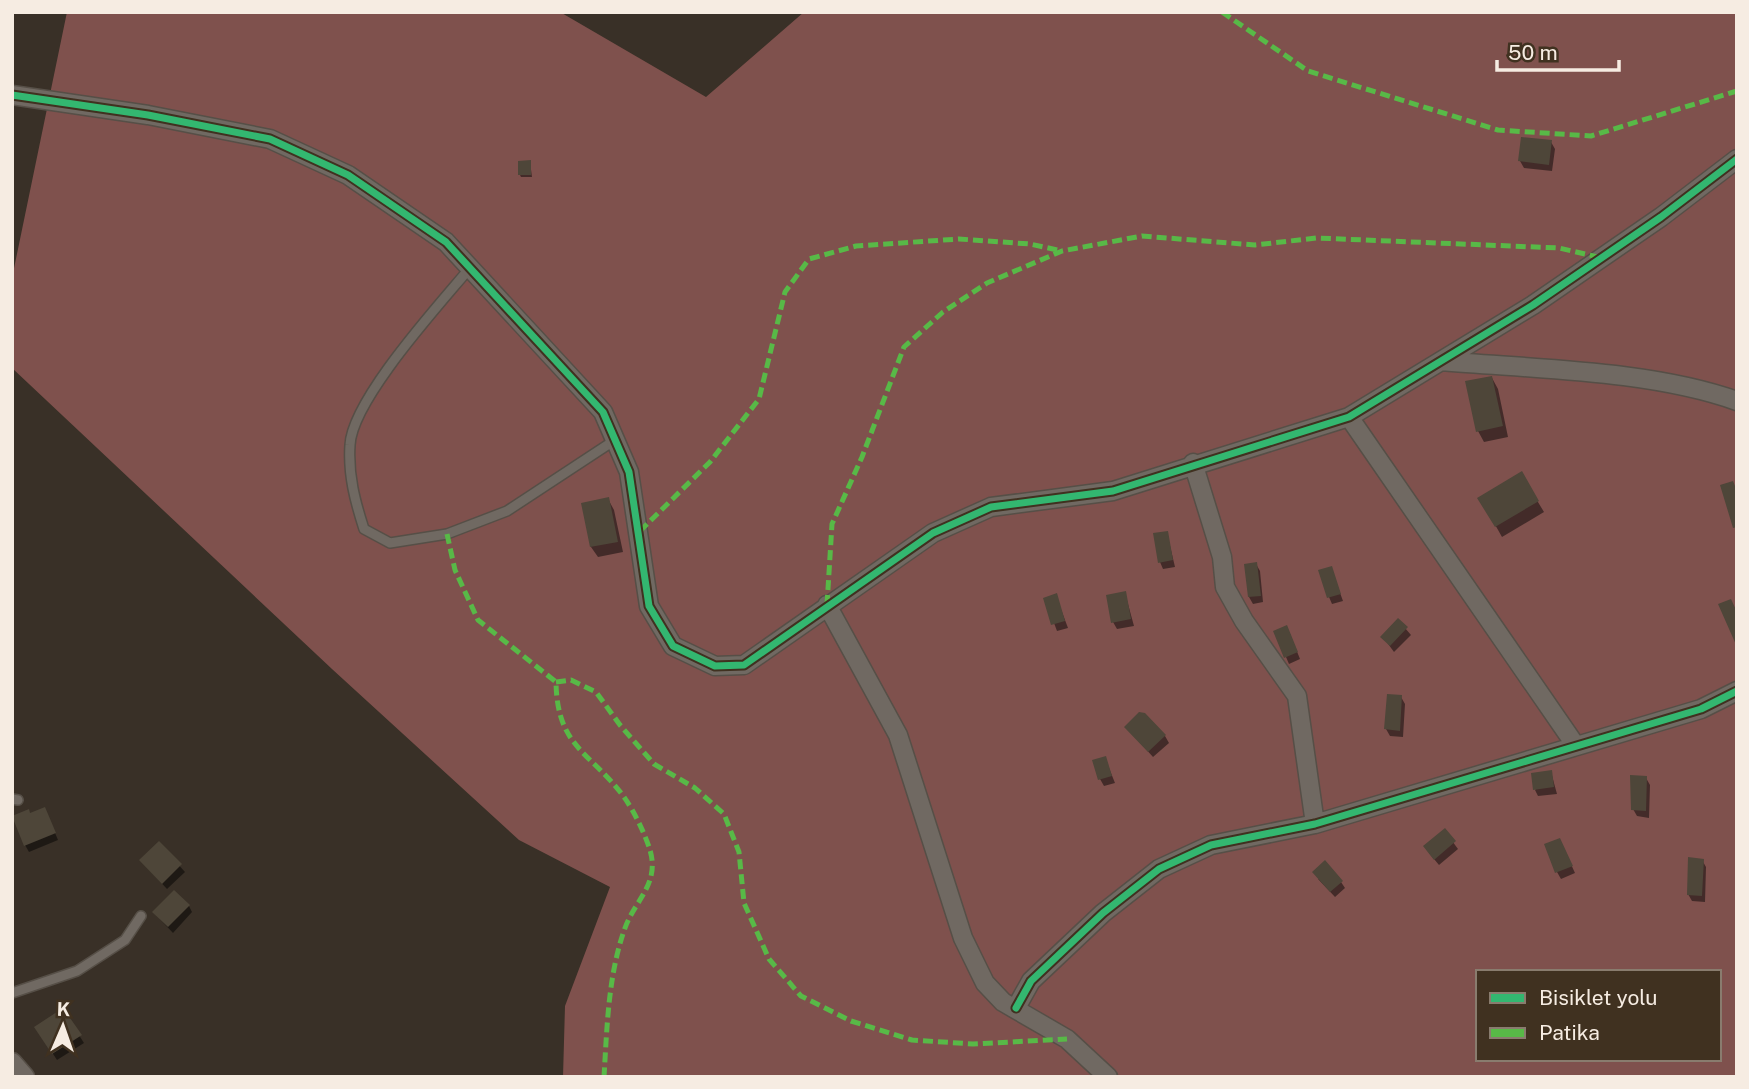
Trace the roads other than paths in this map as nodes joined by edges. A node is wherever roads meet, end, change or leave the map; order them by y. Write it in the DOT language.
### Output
graph roads {
  1 [pos="12,95"];
  2 [pos="1737,159"];
  3 [pos="469,269"];
  4 [pos="1441,361"];
  5 [pos="1737,401"];
  6 [pos="1349,417"];
  7 [pos="615,440"];
  8 [pos="1194,463"];
  9 [pos="827,605"];
  10 [pos="1737,691"];
  11 [pos="1576,746"];
  12 [pos="1315,824"];
  13 [pos="141,916"];
  14 [pos="12,993"];
  15 [pos="1016,1008"];
  16 [pos="12,1062"];
  17 [pos="25,1077"];
  18 [pos="1108,1077"];
  1 -- 3 [label="street"];
  2 -- 4 [label="street"];
  3 -- 7 [label="street"];
  3 -- 7 [label="lane"];
  4 -- 5 [label="street"];
  4 -- 6 [label="street"];
  6 -- 8 [label="street"];
  6 -- 11 [label="street"];
  7 -- 9 [label="street"];
  8 -- 9 [label="street"];
  8 -- 12 [label="street"];
  9 -- 15 [label="street"];
  10 -- 11 [label="street"];
  11 -- 12 [label="street"];
  12 -- 15 [label="street"];
  13 -- 14 [label="lane"];
  15 -- 18 [label="street"];
  16 -- 17 [label="street"];
}
